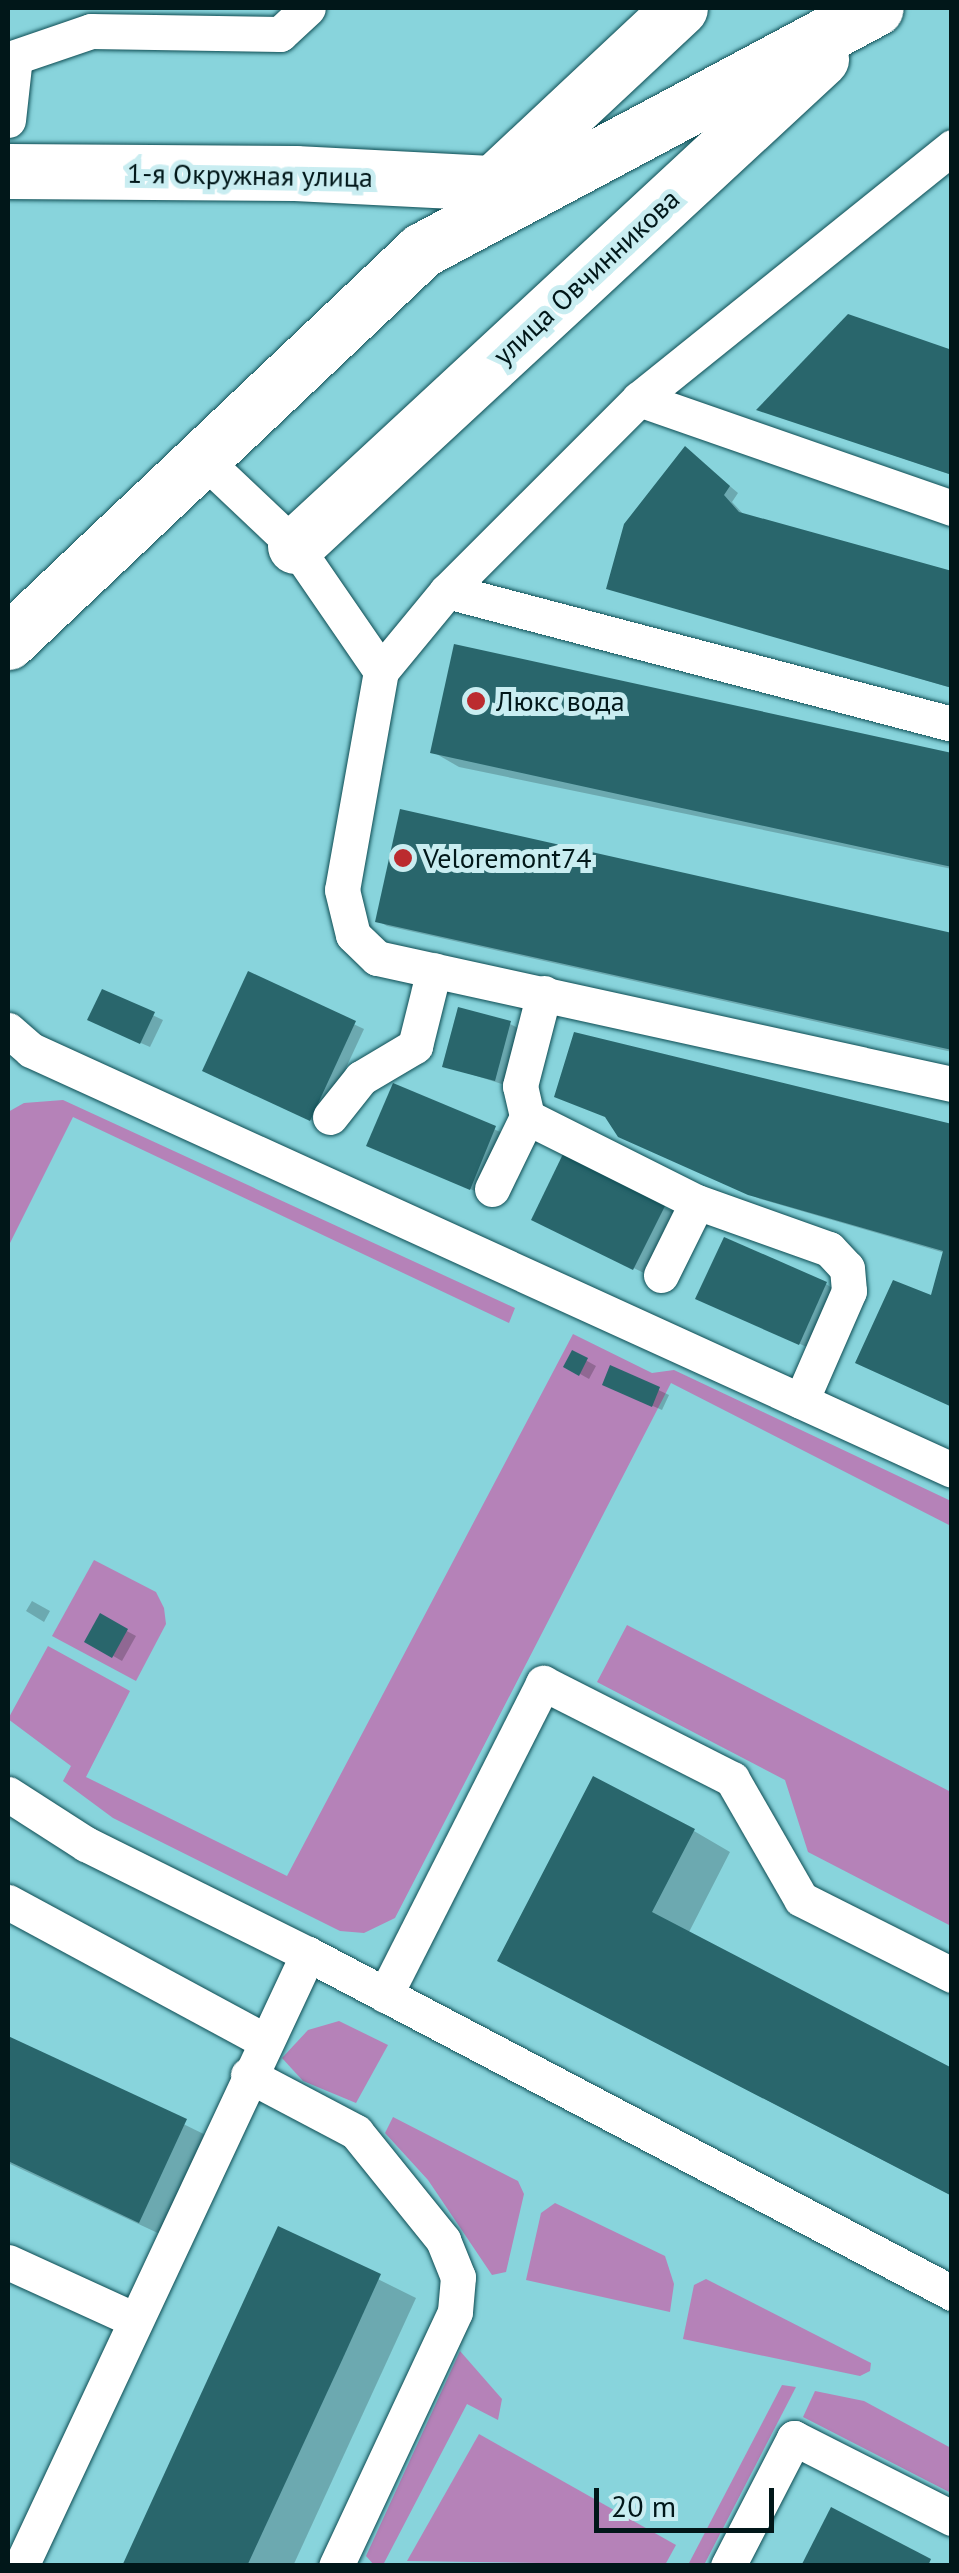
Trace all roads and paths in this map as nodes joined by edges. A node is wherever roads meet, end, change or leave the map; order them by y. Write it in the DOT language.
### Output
graph roads {
  1 [pos="308,8"];
  2 [pos="680,8"];
  3 [pos="876,8"];
  4 [pos="92,19"];
  5 [pos="8,120"];
  6 [pos="952,147"];
  7 [pos="8,172"];
  8 [pos="639,400"];
  9 [pos="202,458"];
  10 [pos="952,508"];
  11 [pos="295,546"];
  12 [pos="447,591"];
  13 [pos="8,642"];
  14 [pos="381,670"];
  15 [pos="952,724"];
  16 [pos="434,970"];
  17 [pos="544,993"];
  18 [pos="15,1051"];
  19 [pos="952,1084"];
  20 [pos="330,1117"];
  21 [pos="527,1117"];
  22 [pos="492,1189"];
  23 [pos="698,1202"];
  24 [pos="661,1275"];
  25 [pos="801,1401"];
  26 [pos="952,1470"];
  27 [pos="8,1794"];
  28 [pos="8,1902"];
  29 [pos="308,1954"];
  30 [pos="952,1975"];
  31 [pos="385,1994"];
  32 [pos="265,2041"];
  33 [pos="248,2075"];
  34 [pos="8,2262"];
  35 [pos="952,2293"];
  36 [pos="133,2319"];
  37 [pos="952,2518"];
  38 [pos="20,2566"];
  39 [pos="336,2566"];
  40 [pos="728,2566"];
  1 -- 4 [label="lane"];
  2 -- 7 [label="main road, 1-я Окружная улица"];
  3 -- 9 [label="main road"];
  3 -- 11 [label="main road, улица Овчинникова"];
  4 -- 5 [label="lane"];
  6 -- 8 [label="lane"];
  8 -- 10 [label="lane"];
  8 -- 12 [label="lane"];
  9 -- 11 [label="lane"];
  9 -- 13 [label="main road"];
  11 -- 14 [label="lane"];
  12 -- 14 [label="lane"];
  12 -- 15 [label="lane"];
  14 -- 16 [label="lane"];
  16 -- 17 [label="lane"];
  16 -- 20 [label="lane"];
  17 -- 19 [label="lane"];
  17 -- 21 [label="lane"];
  18 -- 25 [label="lane"];
  21 -- 22 [label="lane"];
  21 -- 23 [label="lane"];
  23 -- 24 [label="lane"];
  23 -- 25 [label="lane"];
  25 -- 26 [label="lane"];
  27 -- 29 [label="lane"];
  28 -- 32 [label="lane"];
  29 -- 31 [label="lane"];
  29 -- 32 [label="lane"];
  30 -- 31 [label="lane"];
  31 -- 35 [label="lane"];
  32 -- 33 [label="lane"];
  33 -- 36 [label="lane"];
  33 -- 39 [label="lane"];
  34 -- 36 [label="lane"];
  36 -- 38 [label="lane"];
  37 -- 40 [label="lane"];
}
